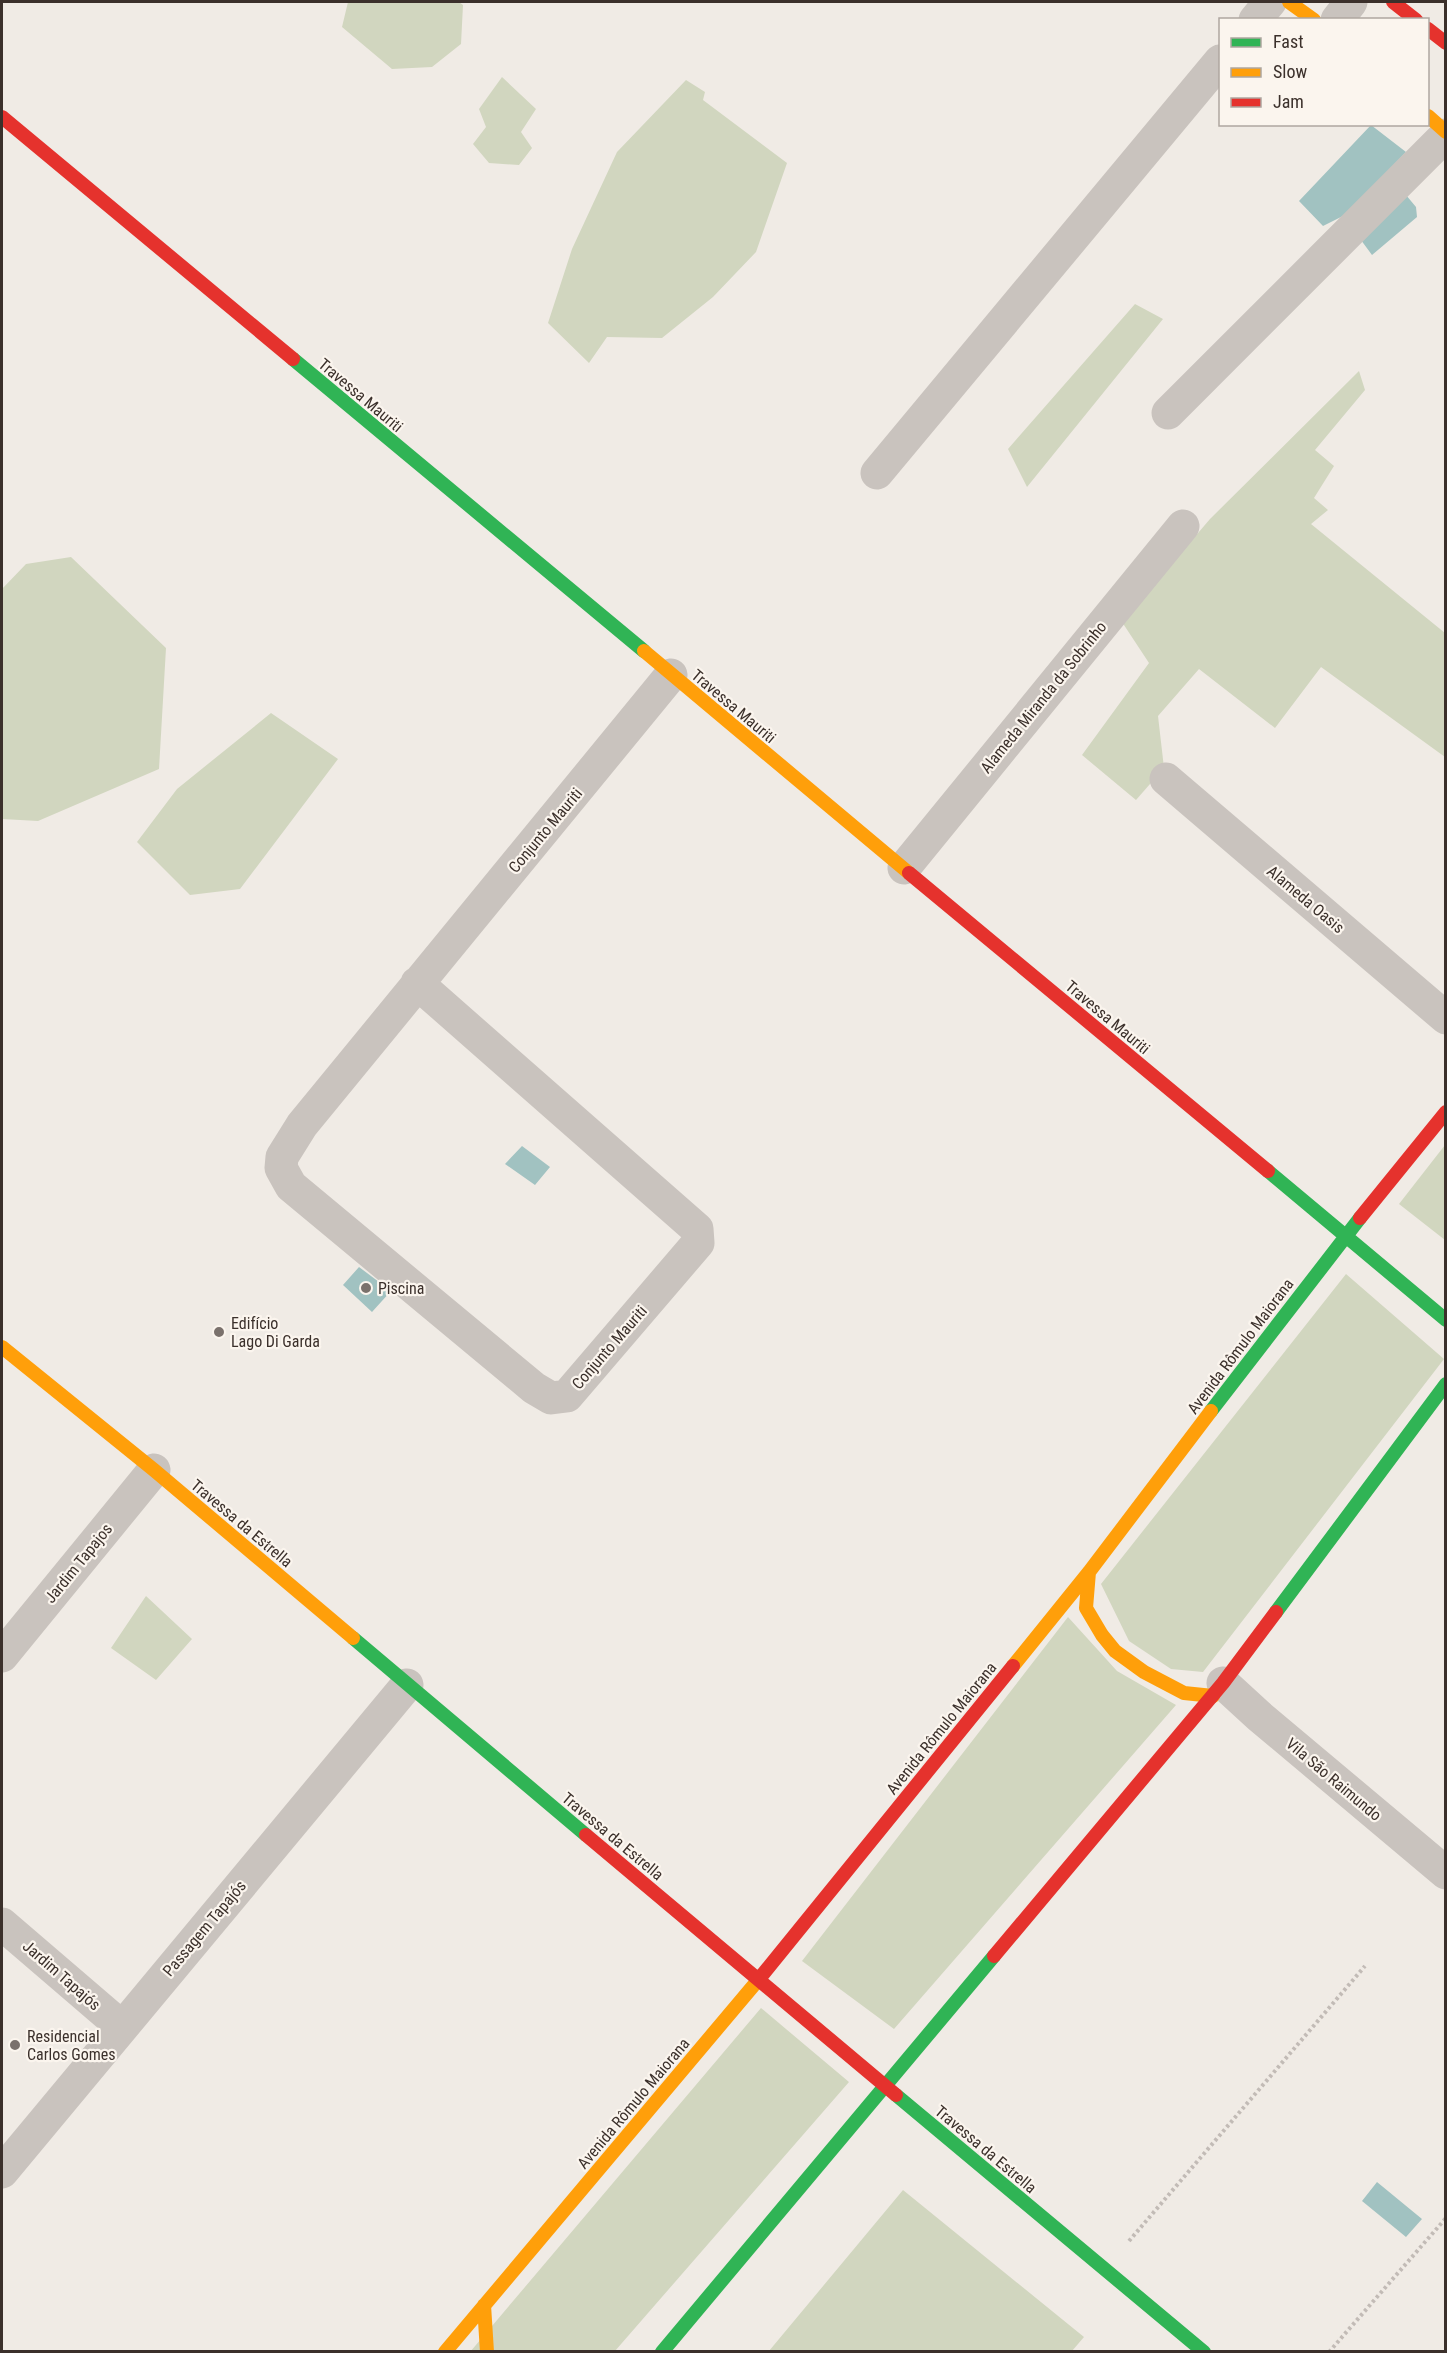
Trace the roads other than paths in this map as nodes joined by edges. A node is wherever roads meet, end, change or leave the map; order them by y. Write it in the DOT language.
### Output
graph roads {
  1 [pos="1270,2"];
  2 [pos="1290,2"];
  3 [pos="1351,2"];
  4 [pos="1393,2"];
  5 [pos="1257,18"];
  6 [pos="1311,18"];
  7 [pos="1339,18"];
  8 [pos="1413,18"];
  9 [pos="1429,29"];
  10 [pos="1446,43"];
  11 [pos="1219,63"];
  12 [pos="2,117"];
  13 [pos="1429,117"];
  14 [pos="1446,133"];
  15 [pos="1168,413"];
  16 [pos="877,473"];
  17 [pos="1183,526"];
  18 [pos="671,675"];
  19 [pos="1166,779"];
  20 [pos="904,868"];
  21 [pos="417,983"];
  22 [pos="1446,1018"];
  23 [pos="1446,1112"];
  24 [pos="1344,1236"];
  25 [pos="1446,1320"];
  26 [pos="2,1347"];
  27 [pos="1446,1384"];
  28 [pos="154,1470"];
  29 [pos="1089,1572"];
  30 [pos="2,1656"];
  31 [pos="407,1684"];
  32 [pos="1218,1689"];
  33 [pos="1446,1873"];
  34 [pos="2,1924"];
  35 [pos="758,1980"];
  36 [pos="122,2027"];
  37 [pos="886,2087"];
  38 [pos="2,2172"];
  39 [pos="484,2305"];
  40 [pos="445,2352"];
  41 [pos="487,2352"];
  42 [pos="662,2352"];
  43 [pos="1204,2352"];
  1 -- 5 [label="street"];
  2 -- 6 [label="street"];
  3 -- 7 [label="street"];
  4 -- 8 [label="street"];
  9 -- 10 [label="street"];
  11 -- 16 [label="street"];
  12 -- 18 [label="street, Travessa Mauriti"];
  13 -- 14 [label="street"];
  14 -- 15 [label="street"];
  17 -- 20 [label="street, Alameda Miranda da Sobrinho"];
  18 -- 20 [label="street, Travessa Mauriti"];
  18 -- 21 [label="street, Conjunto Mauriti"];
  19 -- 22 [label="street, Alameda Oasis"];
  20 -- 24 [label="street, Travessa Mauriti"];
  21 -- 21 [label="street, Conjunto Mauriti"];
  23 -- 24 [label="street, Avenida Rômulo Maiorana"];
  24 -- 25 [label="street, Travessa Mauriti"];
  24 -- 29 [label="street, Avenida Rômulo Maiorana"];
  26 -- 28 [label="street, Travessa da Estrella"];
  27 -- 32 [label="street"];
  28 -- 30 [label="street, Jardim Tapajos"];
  28 -- 31 [label="street, Travessa da Estrella"];
  29 -- 32 [label="street"];
  29 -- 35 [label="street, Avenida Rômulo Maiorana"];
  31 -- 35 [label="street, Travessa da Estrella"];
  31 -- 36 [label="street, Passagem Tapajós"];
  32 -- 33 [label="street, Vila São Raimundo"];
  32 -- 37 [label="street"];
  34 -- 36 [label="street, Jardim Tapajós"];
  35 -- 37 [label="street, Travessa da Estrella"];
  35 -- 39 [label="street, Avenida Rômulo Maiorana"];
  36 -- 38 [label="street, Passagem Tapajós"];
  37 -- 42 [label="street"];
  37 -- 43 [label="street, Travessa da Estrella"];
  39 -- 40 [label="street, Avenida Rômulo Maiorana"];
  39 -- 41 [label="street"];
}
